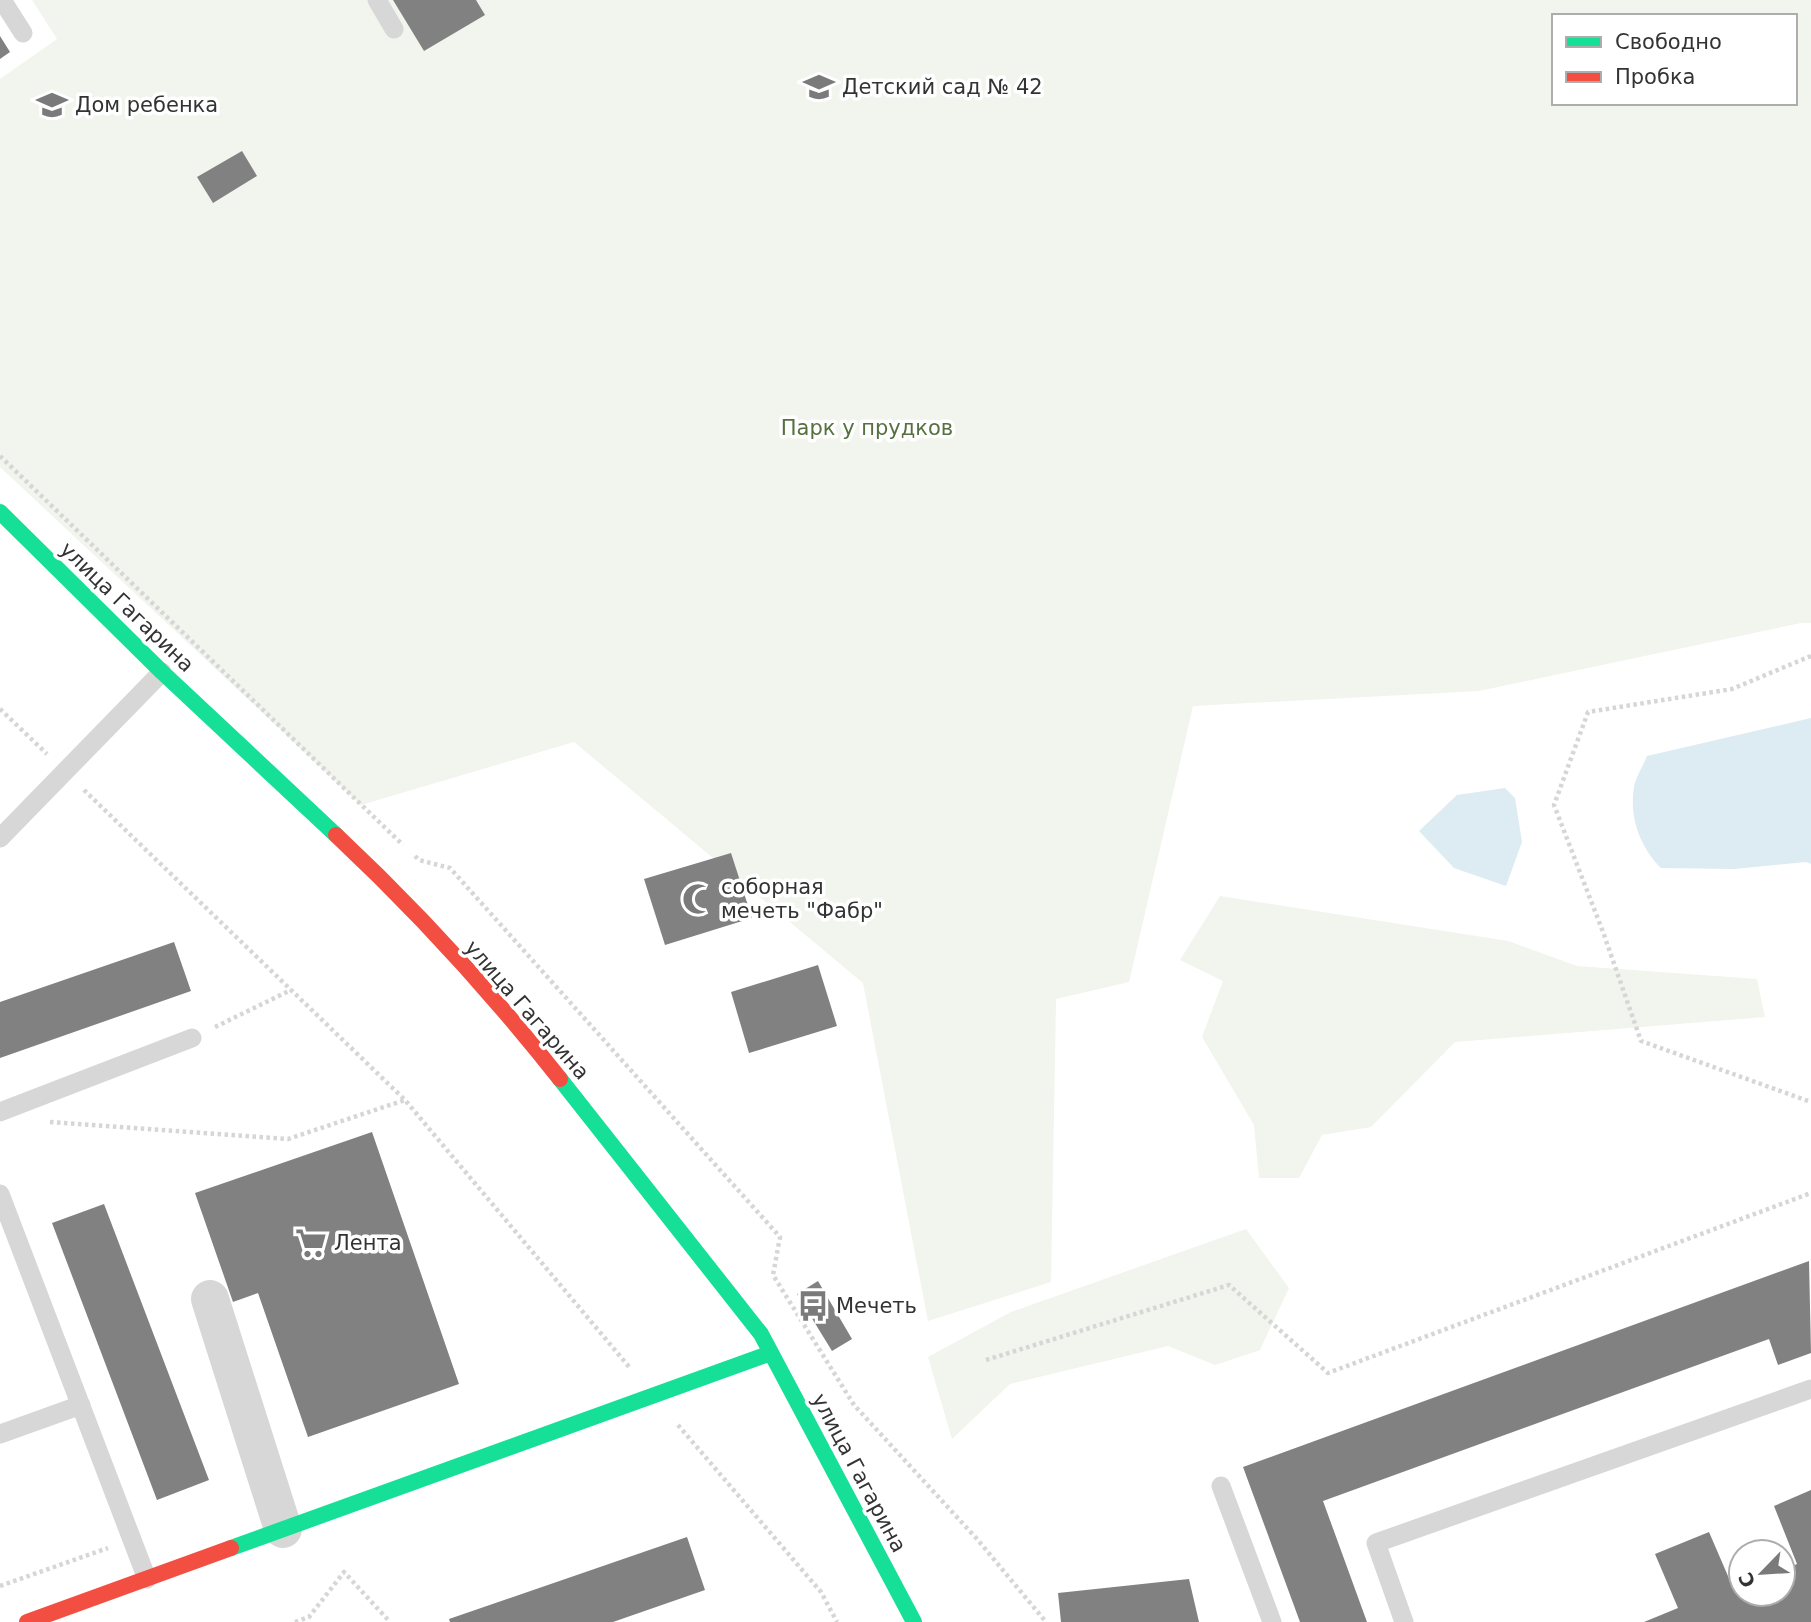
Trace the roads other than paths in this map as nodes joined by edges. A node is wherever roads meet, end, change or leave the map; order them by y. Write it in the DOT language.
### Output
graph roads {
  1 [pos="2,0"];
  2 [pos="377,0"];
  3 [pos="394,29"];
  4 [pos="23,33"];
  5 [pos="0,512"];
  6 [pos="162,672"];
  7 [pos="0,838"];
  8 [pos="192,1038"];
  9 [pos="0,1112"];
  10 [pos="0,1194"];
  11 [pos="210,1299"];
  12 [pos="771,1353"];
  13 [pos="1811,1389"];
  14 [pos="81,1405"];
  15 [pos="0,1434"];
  16 [pos="1221,1486"];
  17 [pos="283,1529"];
  18 [pos="147,1579"];
  19 [pos="27,1622"];
  20 [pos="914,1622"];
  21 [pos="1272,1622"];
  22 [pos="1404,1622"];
  1 -- 4 [label="lane"];
  2 -- 3 [label="lane"];
  5 -- 6 [label="street, улица Гагарина"];
  6 -- 7 [label="lane"];
  6 -- 12 [label="street, улица Гагарина"];
  8 -- 9 [label="lane"];
  10 -- 14 [label="lane"];
  11 -- 17 [label="street"];
  12 -- 17 [label="street"];
  12 -- 20 [label="street, улица Гагарина"];
  13 -- 22 [label="lane"];
  14 -- 15 [label="lane"];
  14 -- 18 [label="lane"];
  16 -- 21 [label="lane"];
  17 -- 18 [label="street"];
  18 -- 19 [label="street"];
}
